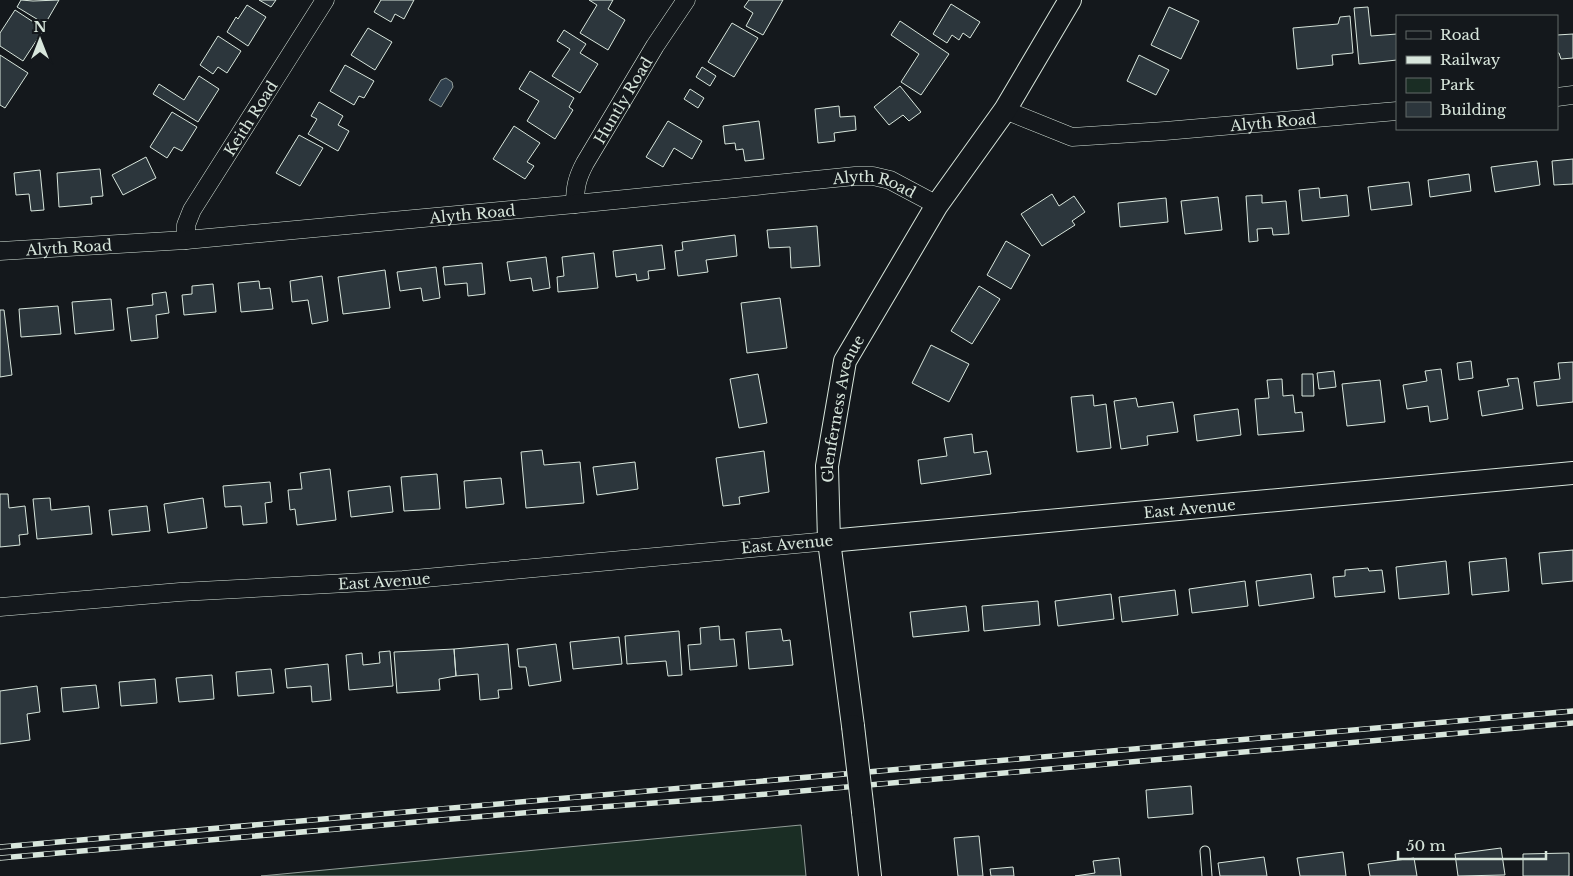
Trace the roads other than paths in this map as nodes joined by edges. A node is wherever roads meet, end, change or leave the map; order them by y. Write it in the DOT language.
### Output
graph roads {
  1 [pos="326,0"];
  2 [pos="686,0"];
  3 [pos="1070,0"];
  4 [pos="1573,95"];
  5 [pos="1558,97"];
  6 [pos="1006,110"];
  7 [pos="1396,111"];
  8 [pos="575,204"];
  9 [pos="937,206"];
  10 [pos="186,240"];
  11 [pos="0,251"];
  12 [pos="1573,473"];
  13 [pos="829,541"];
  14 [pos="0,607"];
  15 [pos="1205,851"];
  16 [pos="870,876"];
  17 [pos="1207,876"];
  1 -- 10 [label="street, Keith Road"];
  2 -- 8 [label="street, Huntly Road"];
  3 -- 6 [label="street, Glenferness Avenue"];
  4 -- 5 [label="street"];
  6 -- 7 [label="street, Alyth Road"];
  6 -- 9 [label="street, Glenferness Avenue"];
  8 -- 9 [label="street, Alyth Road"];
  8 -- 10 [label="street, Alyth Road"];
  9 -- 13 [label="street, Glenferness Avenue"];
  10 -- 11 [label="street, Alyth Road"];
  12 -- 13 [label="street, East Avenue"];
  13 -- 14 [label="street, East Avenue"];
  13 -- 16 [label="street, Glenferness Avenue, bridge"];
  15 -- 17 [label="lane"];
}
